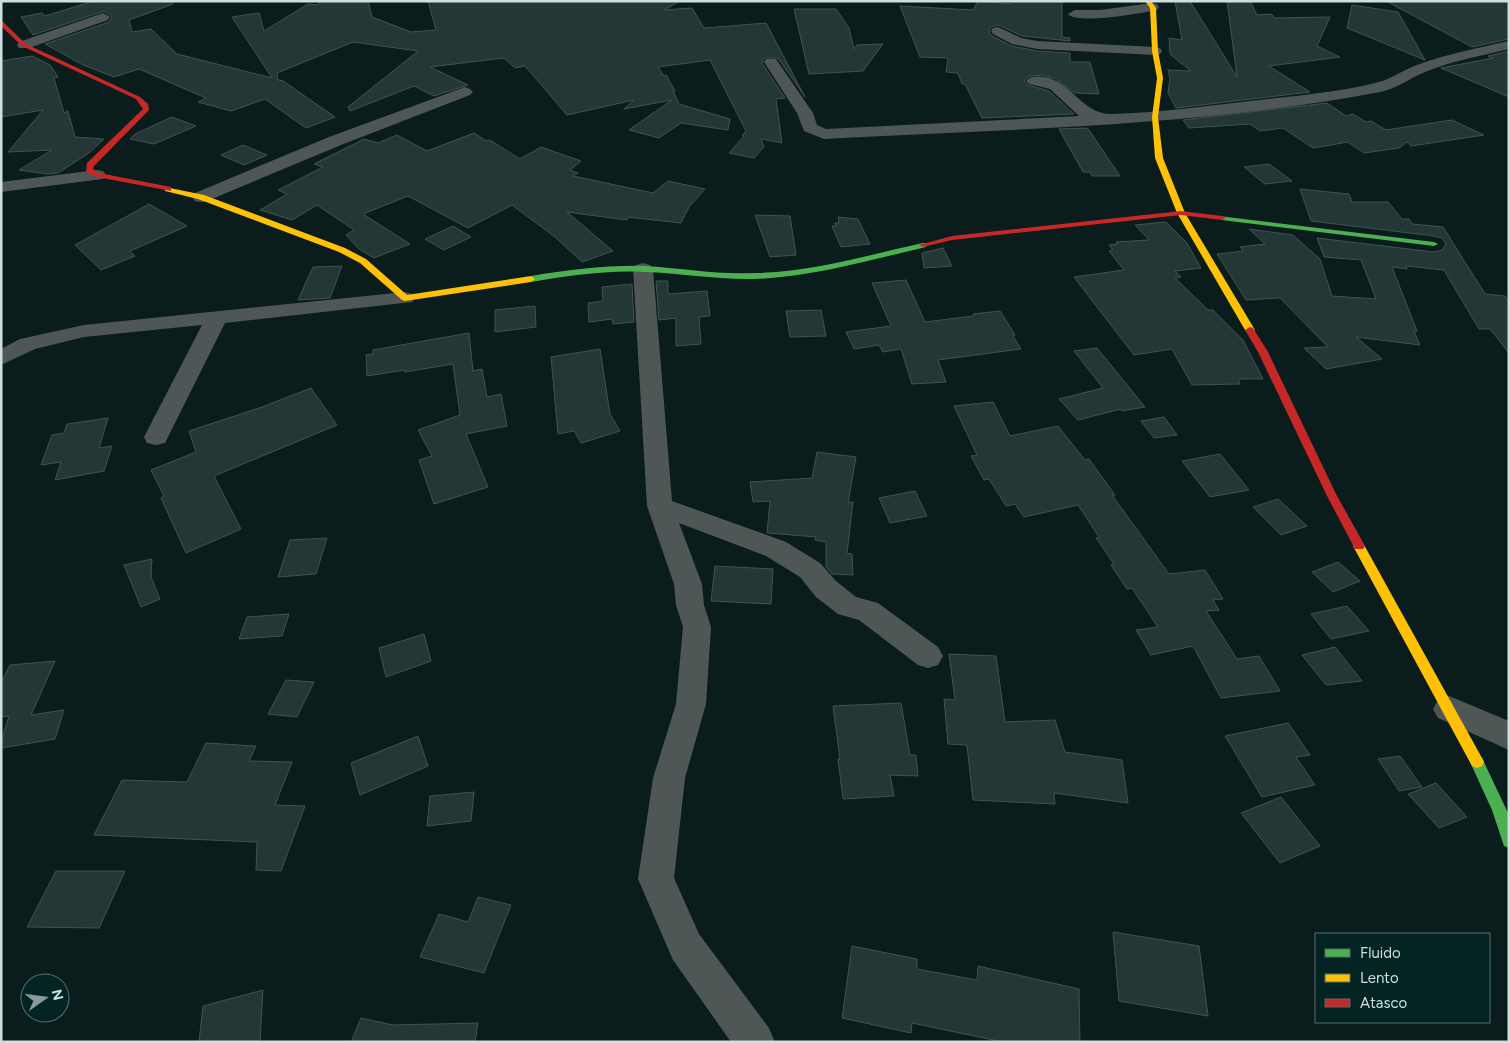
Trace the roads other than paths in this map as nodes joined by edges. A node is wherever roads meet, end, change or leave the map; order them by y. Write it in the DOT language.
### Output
graph roads {
  1 [pos="1150,4"];
  2 [pos="1075,14"];
  3 [pos="103,17"];
  4 [pos="1,22"];
  5 [pos="998,31"];
  6 [pos="1509,44"];
  7 [pos="24,45"];
  8 [pos="1155,51"];
  9 [pos="771,62"];
  10 [pos="1034,81"];
  11 [pos="465,92"];
  12 [pos="1155,117"];
  13 [pos="1108,120"];
  14 [pos="98,175"];
  15 [pos="1,187"];
  16 [pos="201,197"];
  17 [pos="1181,213"];
  18 [pos="1434,244"];
  19 [pos="643,269"];
  20 [pos="405,298"];
  21 [pos="217,317"];
  22 [pos="1,358"];
  23 [pos="156,437"];
  24 [pos="660,506"];
  25 [pos="928,656"];
  26 [pos="1449,709"];
  27 [pos="1509,736"];
  28 [pos="1509,841"];
  29 [pos="755,1042"];
  1 -- 2 [label="street"];
  1 -- 8 [label="street"];
  3 -- 7 [label="street"];
  4 -- 7 [label="street"];
  5 -- 8 [label="street"];
  6 -- 12 [label="street"];
  7 -- 14 [label="street"];
  8 -- 12 [label="street"];
  9 -- 13 [label="street"];
  10 -- 13 [label="street"];
  11 -- 16 [label="street"];
  12 -- 13 [label="street"];
  12 -- 17 [label="street"];
  14 -- 15 [label="street"];
  14 -- 16 [label="street"];
  16 -- 20 [label="street"];
  17 -- 18 [label="street"];
  17 -- 19 [label="street"];
  17 -- 26 [label="street"];
  19 -- 20 [label="street"];
  19 -- 24 [label="street"];
  20 -- 21 [label="street"];
  21 -- 22 [label="street"];
  21 -- 23 [label="street"];
  24 -- 25 [label="street"];
  24 -- 29 [label="street"];
  26 -- 27 [label="street"];
  26 -- 28 [label="street"];
}
